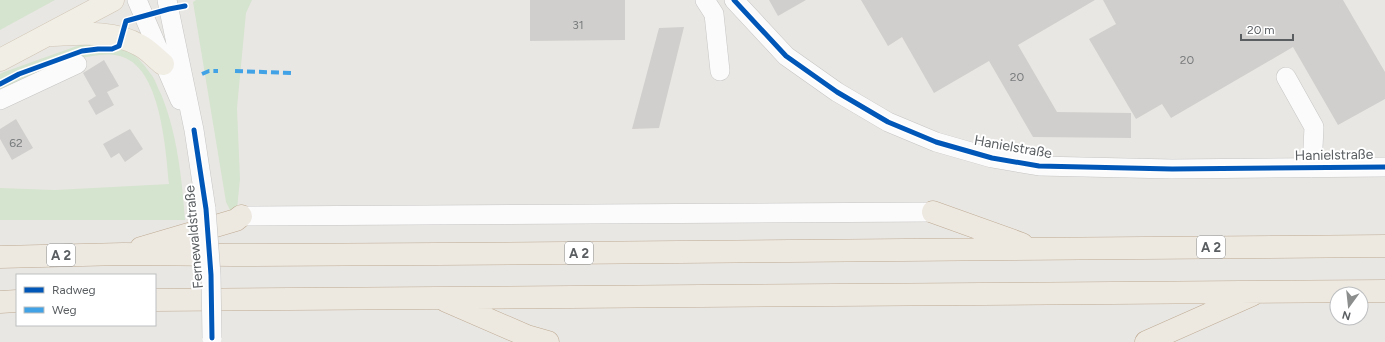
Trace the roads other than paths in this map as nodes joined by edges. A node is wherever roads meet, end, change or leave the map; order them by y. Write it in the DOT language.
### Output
graph roads {
  1 [pos="113,0"];
  2 [pos="137,0"];
  3 [pos="167,0"];
  4 [pos="734,0"];
  5 [pos="709,7"];
  6 [pos="46,35"];
  7 [pos="0,60"];
  8 [pos="77,64"];
  9 [pos="163,64"];
  10 [pos="720,71"];
  11 [pos="1286,78"];
  12 [pos="0,100"];
  13 [pos="194,130"];
  14 [pos="1385,167"];
  15 [pos="1312,168"];
  16 [pos="933,212"];
  17 [pos="241,216"];
  18 [pos="1385,246"];
  19 [pos="1036,249"];
  20 [pos="123,254"];
  21 [pos="0,257"];
  22 [pos="1260,291"];
  23 [pos="1385,291"];
  24 [pos="438,298"];
  25 [pos="156,300"];
  26 [pos="0,302"];
  27 [pos="16,302"];
  28 [pos="212,340"];
  29 [pos="548,342"];
  30 [pos="1146,342"];
  1 -- 6 [label="main road"];
  2 -- 9 [label="street, Fernewaldstraße"];
  3 -- 13 [label="street, Fernewaldstraße"];
  4 -- 15 [label="street, Hanielstraße"];
  5 -- 10 [label="street"];
  6 -- 7 [label="main road"];
  6 -- 9 [label="main road, Fernewaldstraße"];
  8 -- 12 [label="street"];
  9 -- 13 [label="street, Fernewaldstraße"];
  11 -- 15 [label="street"];
  13 -- 28 [label="street, Fernewaldstraße, bridge"];
  14 -- 15 [label="street, Hanielstraße"];
  16 -- 17 [label="street"];
  16 -- 19 [label="highway"];
  17 -- 20 [label="highway"];
  18 -- 19 [label="highway, A 2"];
  19 -- 20 [label="highway, A 2"];
  20 -- 21 [label="highway, A 2"];
  22 -- 23 [label="highway"];
  22 -- 24 [label="highway"];
  22 -- 30 [label="highway"];
  24 -- 25 [label="highway"];
  24 -- 29 [label="highway"];
  26 -- 27 [label="highway"];
}
